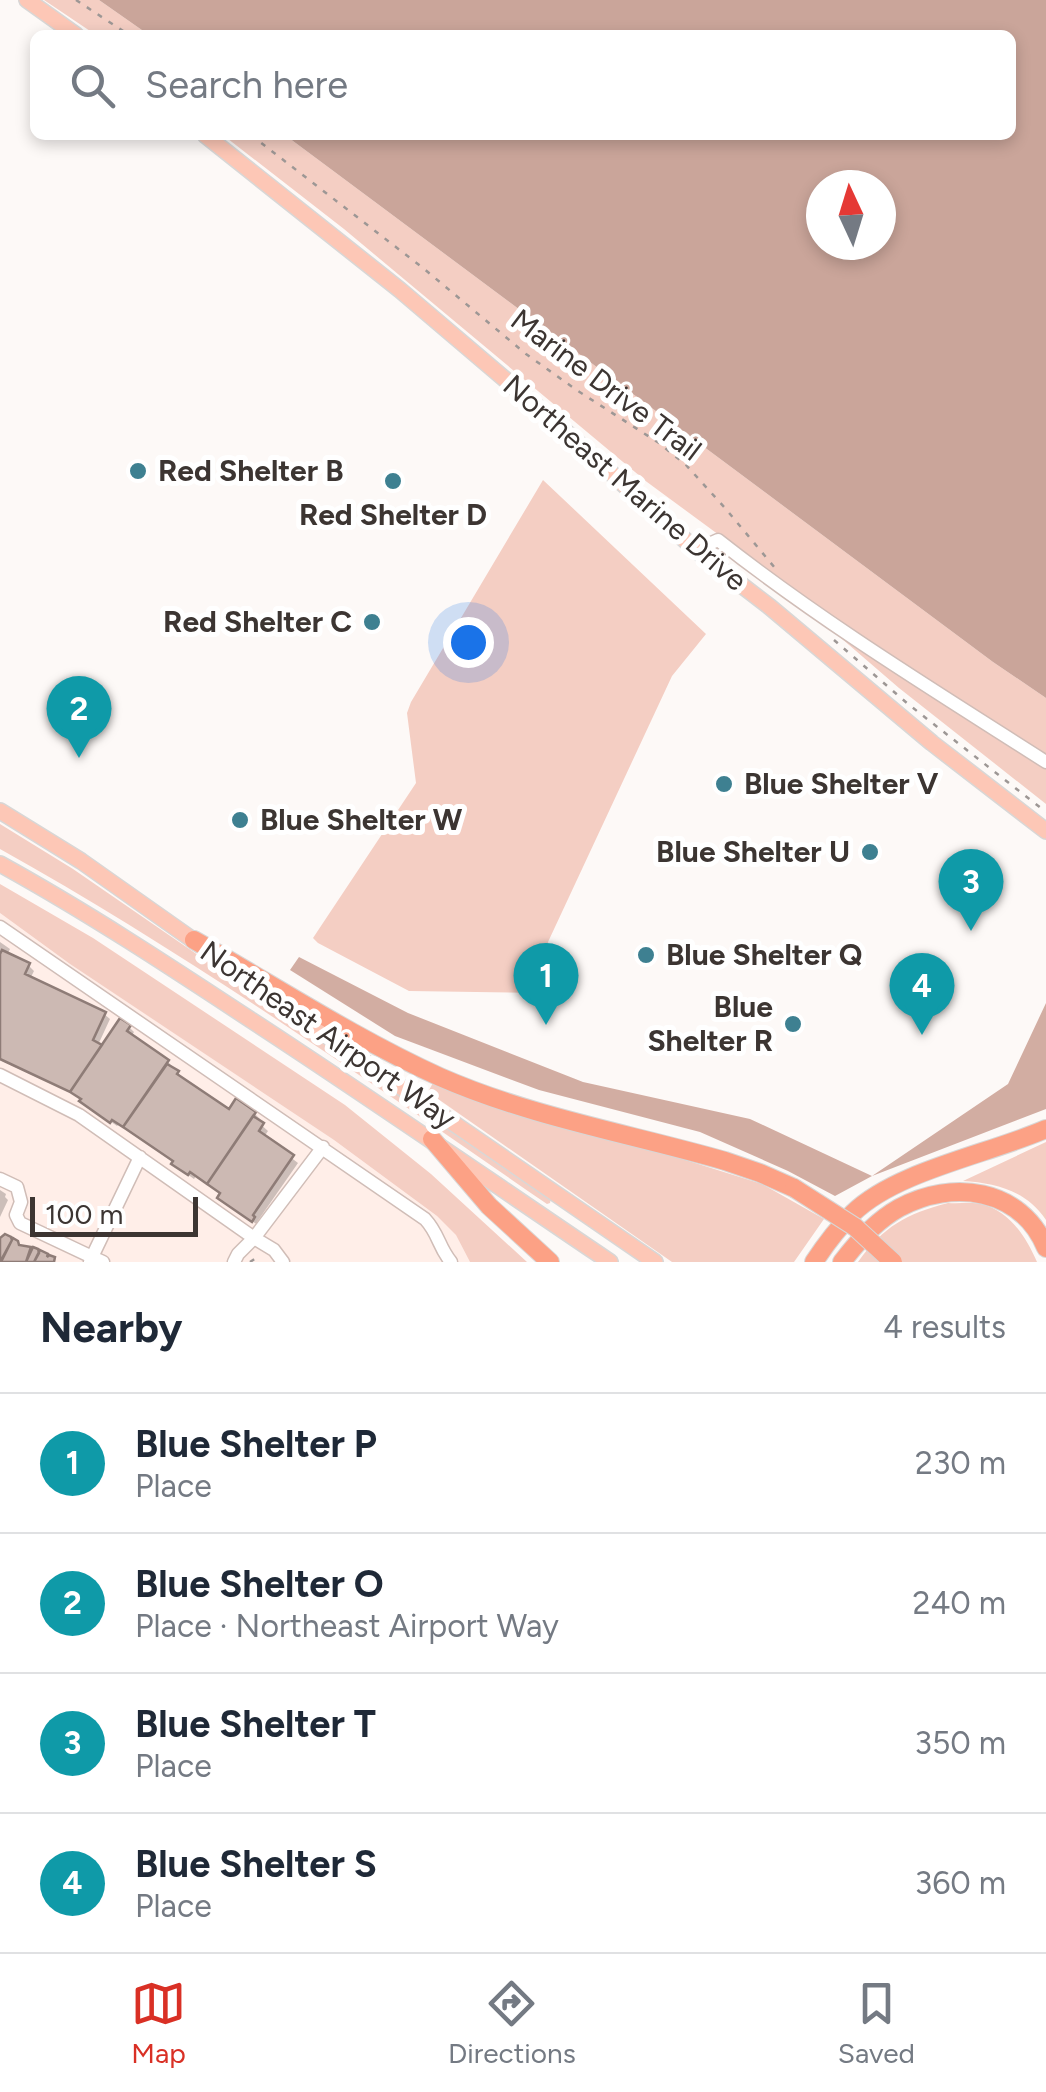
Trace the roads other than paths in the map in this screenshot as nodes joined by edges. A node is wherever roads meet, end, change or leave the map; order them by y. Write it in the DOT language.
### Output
graph roads {
  1 [pos="27,0"];
  2 [pos="69,30"];
  3 [pos="211,140"];
  4 [pos="696,550"];
  5 [pos="1046,762"];
  6 [pos="0,811"];
  7 [pos="1046,831"];
  8 [pos="0,864"];
  9 [pos="0,927"];
  10 [pos="194,940"];
  11 [pos="2,1080"];
  12 [pos="1046,1129"];
  13 [pos="432,1139"];
  14 [pos="322,1147"];
  15 [pos="140,1157"];
  16 [pos="0,1179"];
  17 [pos="254,1238"];
  18 [pos="1046,1248"];
  19 [pos="95,1260"];
  20 [pos="234,1262"];
  21 [pos="283,1262"];
  22 [pos="451,1262"];
  23 [pos="550,1262"];
  24 [pos="610,1262"];
  25 [pos="654,1262"];
  26 [pos="814,1262"];
  27 [pos="842,1262"];
  28 [pos="893,1262"];
  1 -- 2 [label="main road"];
  3 -- 4 [label="main road, Northeast Marine Drive"];
  4 -- 5 [label="lane"];
  4 -- 7 [label="main road, Northeast Marine Drive"];
  6 -- 10 [label="main road, Northeast Airport Way"];
  8 -- 13 [label="main road, Northeast Airport Way"];
  9 -- 14 [label="lane"];
  10 -- 25 [label="main road, Northeast Airport Way"];
  10 -- 28 [label="highway, bridge"];
  11 -- 15 [label="lane"];
  12 -- 26 [label="highway"];
  13 -- 23 [label="highway"];
  13 -- 24 [label="main road, Northeast Airport Way"];
  14 -- 17 [label="lane"];
  14 -- 22 [label="lane"];
  15 -- 17 [label="lane"];
  15 -- 19 [label="lane"];
  16 -- 19 [label="lane"];
  17 -- 20 [label="lane"];
  17 -- 21 [label="lane"];
  18 -- 27 [label="highway"];
}
